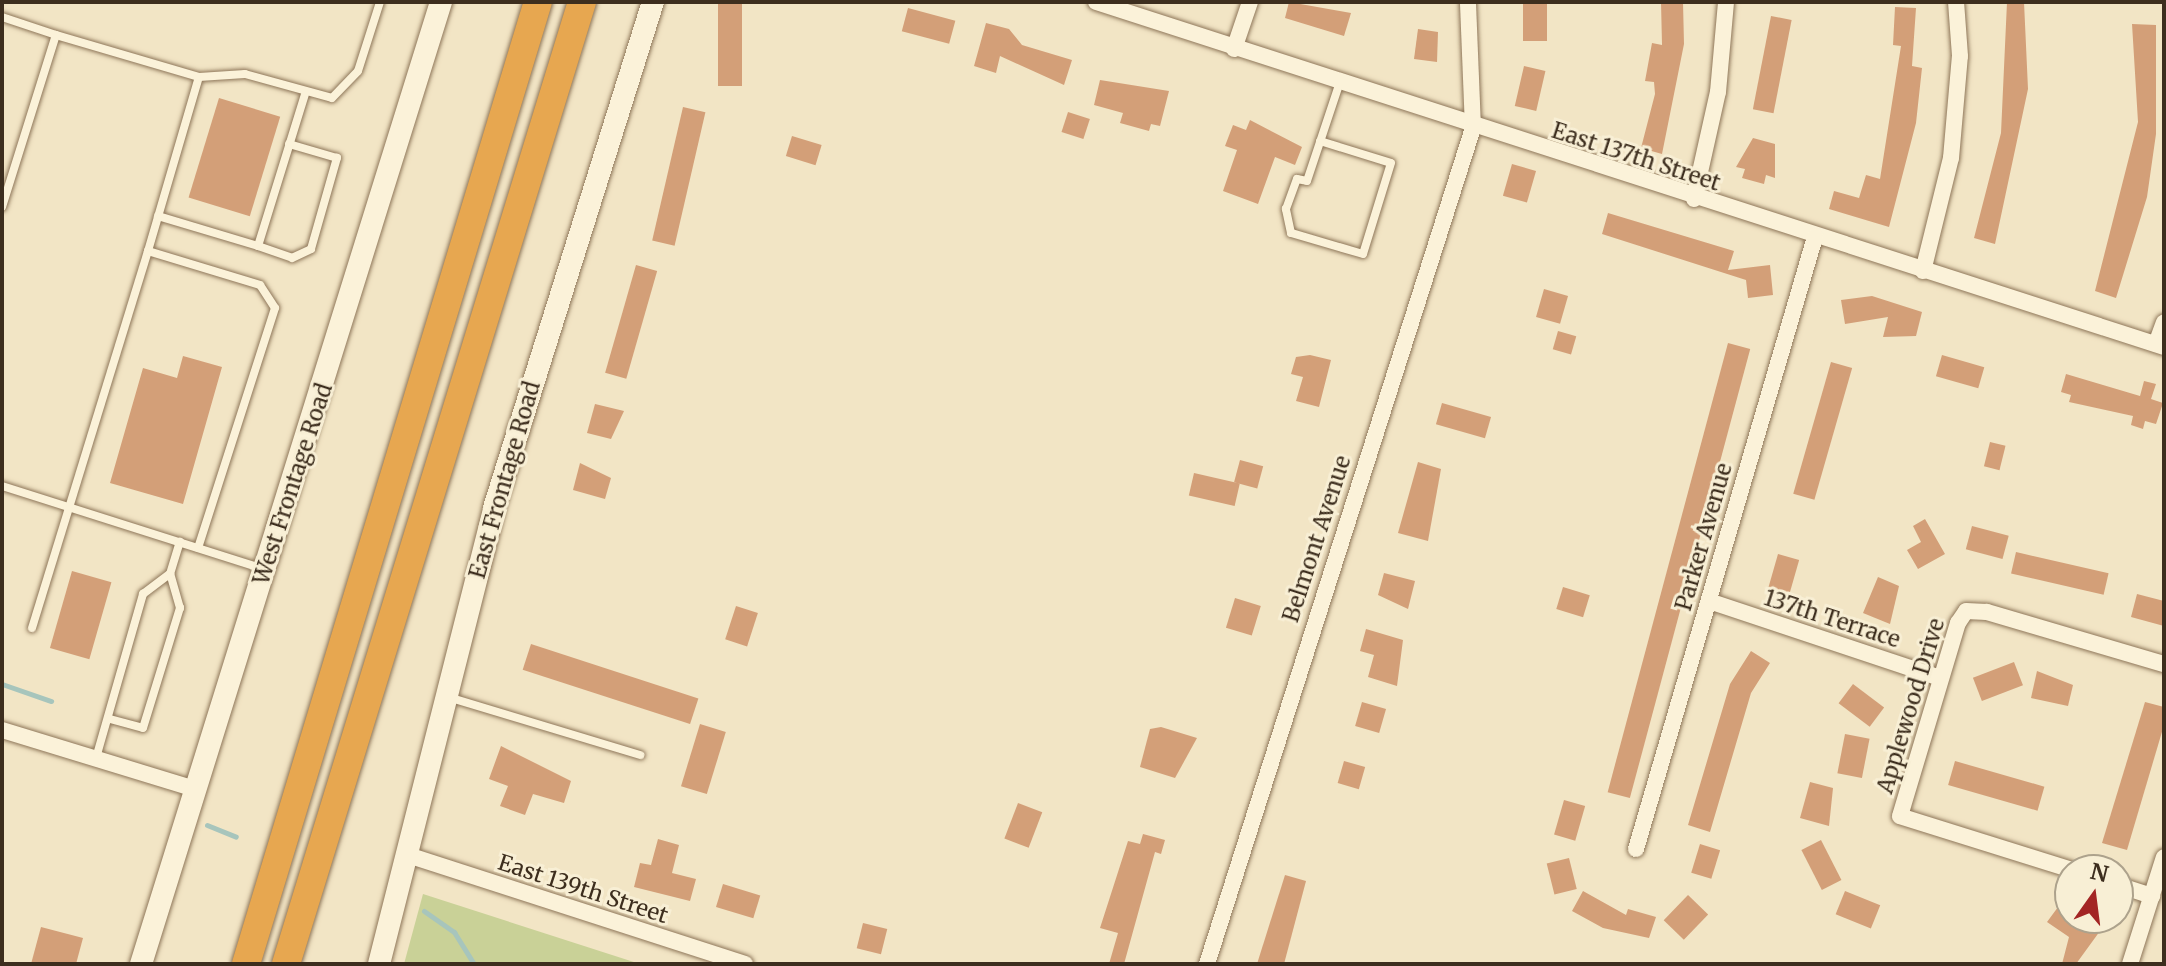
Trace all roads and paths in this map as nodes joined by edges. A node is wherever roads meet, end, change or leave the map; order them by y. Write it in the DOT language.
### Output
graph roads {
  1 [pos="380,2"];
  2 [pos="441,2"];
  3 [pos="538,2"];
  4 [pos="582,2"];
  5 [pos="653,2"];
  6 [pos="1096,2"];
  7 [pos="1250,2"];
  8 [pos="1468,2"];
  9 [pos="1726,2"];
  10 [pos="1956,2"];
  11 [pos="2,17"];
  12 [pos="56,35"];
  13 [pos="1234,49"];
  14 [pos="199,77"];
  15 [pos="1339,85"];
  16 [pos="305,94"];
  17 [pos="1473,128"];
  18 [pos="1320,141"];
  19 [pos="289,144"];
  20 [pos="1694,199"];
  21 [pos="2,207"];
  22 [pos="158,216"];
  23 [pos="1815,237"];
  24 [pos="258,246"];
  25 [pos="148,251"];
  26 [pos="1923,271"];
  27 [pos="2164,322"];
  28 [pos="2160,346"];
  29 [pos="2,486"];
  30 [pos="68,507"];
  31 [pos="180,542"];
  32 [pos="198,548"];
  33 [pos="266,569"];
  34 [pos="170,574"];
  35 [pos="1709,601"];
  36 [pos="32,628"];
  37 [pos="2164,664"];
  38 [pos="1941,678"];
  39 [pos="447,697"];
  40 [pos="110,719"];
  41 [pos="2,730"];
  42 [pos="640,755"];
  43 [pos="96,758"];
  44 [pos="195,789"];
  45 [pos="1636,849"];
  46 [pos="408,855"];
  47 [pos="2164,857"];
  48 [pos="2054,864"];
  49 [pos="2134,890"];
  50 [pos="2152,896"];
  51 [pos="141,964"];
  52 [pos="246,964"];
  53 [pos="286,964"];
  54 [pos="379,964"];
  55 [pos="745,964"];
  56 [pos="1207,964"];
  57 [pos="2130,964"];
  1 -- 16 [label="lane"];
  2 -- 33 [label="street, West Frontage Road"];
  3 -- 52 [label="highway"];
  4 -- 53 [label="highway"];
  5 -- 39 [label="street, East Frontage Road"];
  6 -- 13 [label="street, East 137th Street"];
  7 -- 13 [label="street"];
  8 -- 17 [label="street, Belmont Avenue"];
  9 -- 20 [label="street"];
  10 -- 26 [label="street"];
  11 -- 12 [label="lane"];
  12 -- 14 [label="lane"];
  12 -- 21 [label="lane"];
  13 -- 15 [label="street, East 137th Street"];
  14 -- 16 [label="lane"];
  14 -- 22 [label="lane"];
  15 -- 17 [label="street, East 137th Street"];
  15 -- 18 [label="lane"];
  16 -- 19 [label="lane"];
  17 -- 20 [label="street, East 137th Street"];
  17 -- 56 [label="street, Belmont Avenue"];
  18 -- 18 [label="lane"];
  19 -- 24 [label="lane"];
  19 -- 24 [label="lane"];
  20 -- 23 [label="street, East 137th Street"];
  22 -- 24 [label="lane"];
  22 -- 25 [label="lane"];
  23 -- 26 [label="street, East 137th Street"];
  23 -- 35 [label="street, Parker Avenue"];
  25 -- 30 [label="lane"];
  25 -- 32 [label="lane"];
  26 -- 28 [label="street, East 137th Street"];
  27 -- 28 [label="street"];
  29 -- 30 [label="lane"];
  30 -- 31 [label="lane"];
  30 -- 36 [label="lane"];
  31 -- 32 [label="lane"];
  31 -- 34 [label="lane"];
  32 -- 33 [label="lane"];
  33 -- 44 [label="street, West Frontage Road"];
  34 -- 40 [label="lane"];
  34 -- 40 [label="lane"];
  35 -- 38 [label="street, 137th Terrace"];
  35 -- 45 [label="street, Parker Avenue"];
  37 -- 38 [label="street, Applewood Drive"];
  38 -- 48 [label="street, Applewood Drive"];
  39 -- 42 [label="lane"];
  39 -- 46 [label="street, East Frontage Road"];
  40 -- 43 [label="lane"];
  41 -- 43 [label="street"];
  43 -- 44 [label="street"];
  44 -- 51 [label="street, West Frontage Road"];
  46 -- 54 [label="street, East Frontage Road"];
  46 -- 55 [label="street, East 139th Street"];
  47 -- 50 [label="street"];
  49 -- 50 [label="street"];
  50 -- 57 [label="street"];
}
